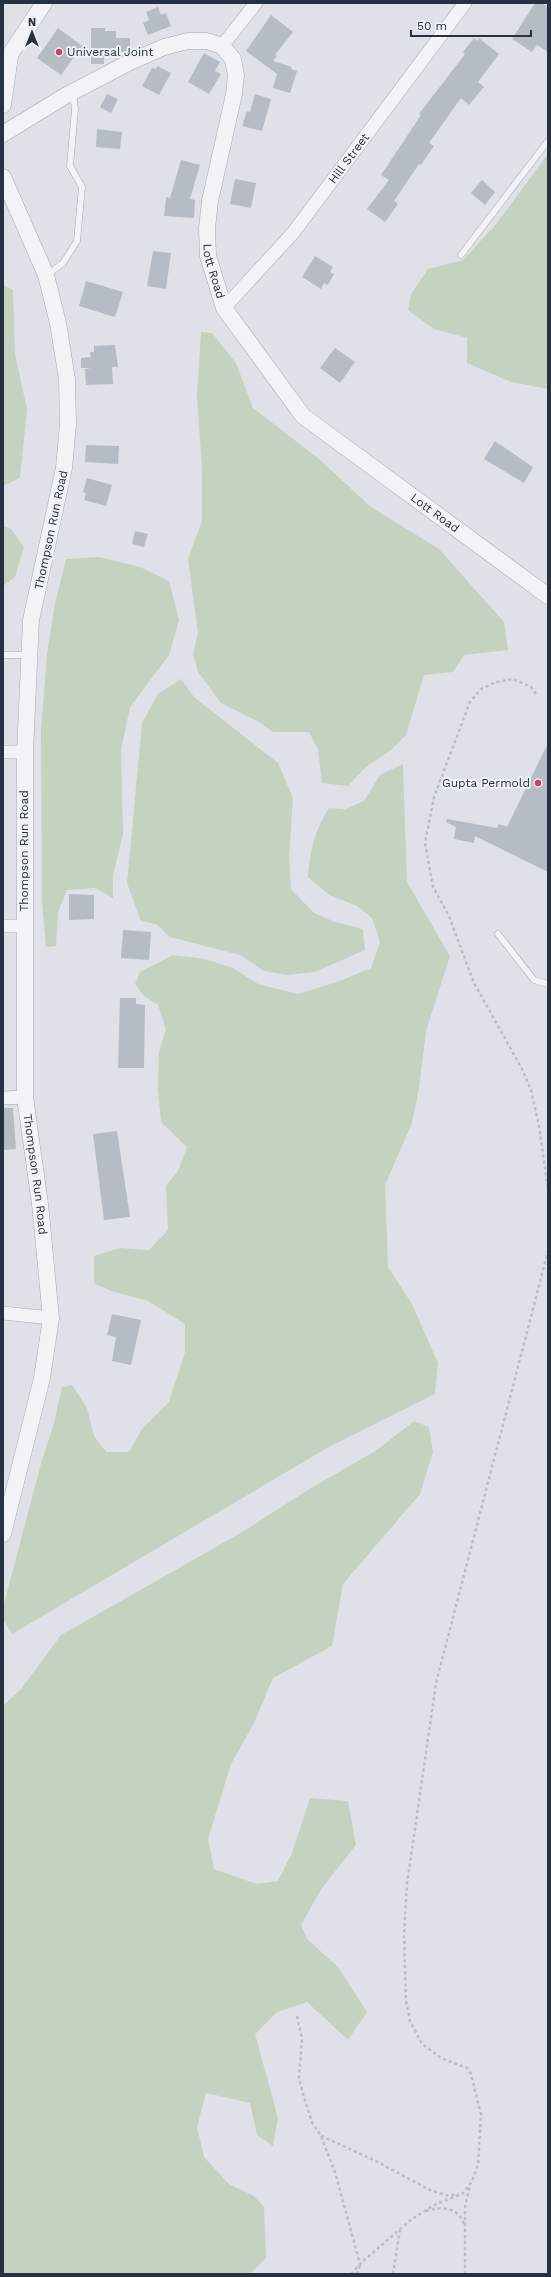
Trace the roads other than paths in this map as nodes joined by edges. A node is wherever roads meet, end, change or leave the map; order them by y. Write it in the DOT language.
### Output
graph roads {
  1 [pos="44,3"];
  2 [pos="256,3"];
  3 [pos="465,3"];
  4 [pos="222,46"];
  5 [pos="6,60"];
  6 [pos="72,92"];
  7 [pos="3,105"];
  8 [pos="3,134"];
  9 [pos="548,141"];
  10 [pos="3,177"];
  11 [pos="461,255"];
  12 [pos="46,275"];
  13 [pos="224,308"];
  14 [pos="548,596"];
  15 [pos="3,655"];
  16 [pos="30,655"];
  17 [pos="3,752"];
  18 [pos="25,752"];
  19 [pos="3,926"];
  20 [pos="24,926"];
  21 [pos="498,934"];
  22 [pos="548,984"];
  23 [pos="25,1097"];
  24 [pos="3,1098"];
  25 [pos="3,1313"];
  26 [pos="51,1318"];
  27 [pos="3,1534"];
  1 -- 5 [label="street"];
  2 -- 4 [label="street"];
  3 -- 13 [label="street, Hill Street"];
  4 -- 6 [label="street"];
  4 -- 13 [label="street, Lott Road"];
  5 -- 7 [label="street"];
  6 -- 8 [label="street"];
  6 -- 12 [label="lane"];
  9 -- 11 [label="lane"];
  10 -- 12 [label="street, Thompson Run Road"];
  12 -- 16 [label="street, Thompson Run Road"];
  13 -- 14 [label="street, Lott Road"];
  15 -- 16 [label="lane"];
  16 -- 18 [label="street, Thompson Run Road"];
  17 -- 18 [label="street"];
  18 -- 20 [label="street, Thompson Run Road"];
  19 -- 20 [label="street"];
  20 -- 23 [label="street, Thompson Run Road"];
  21 -- 22 [label="lane"];
  23 -- 24 [label="street"];
  23 -- 26 [label="street, Thompson Run Road"];
  25 -- 26 [label="street"];
  26 -- 27 [label="street, Thompson Run Road"];
}
